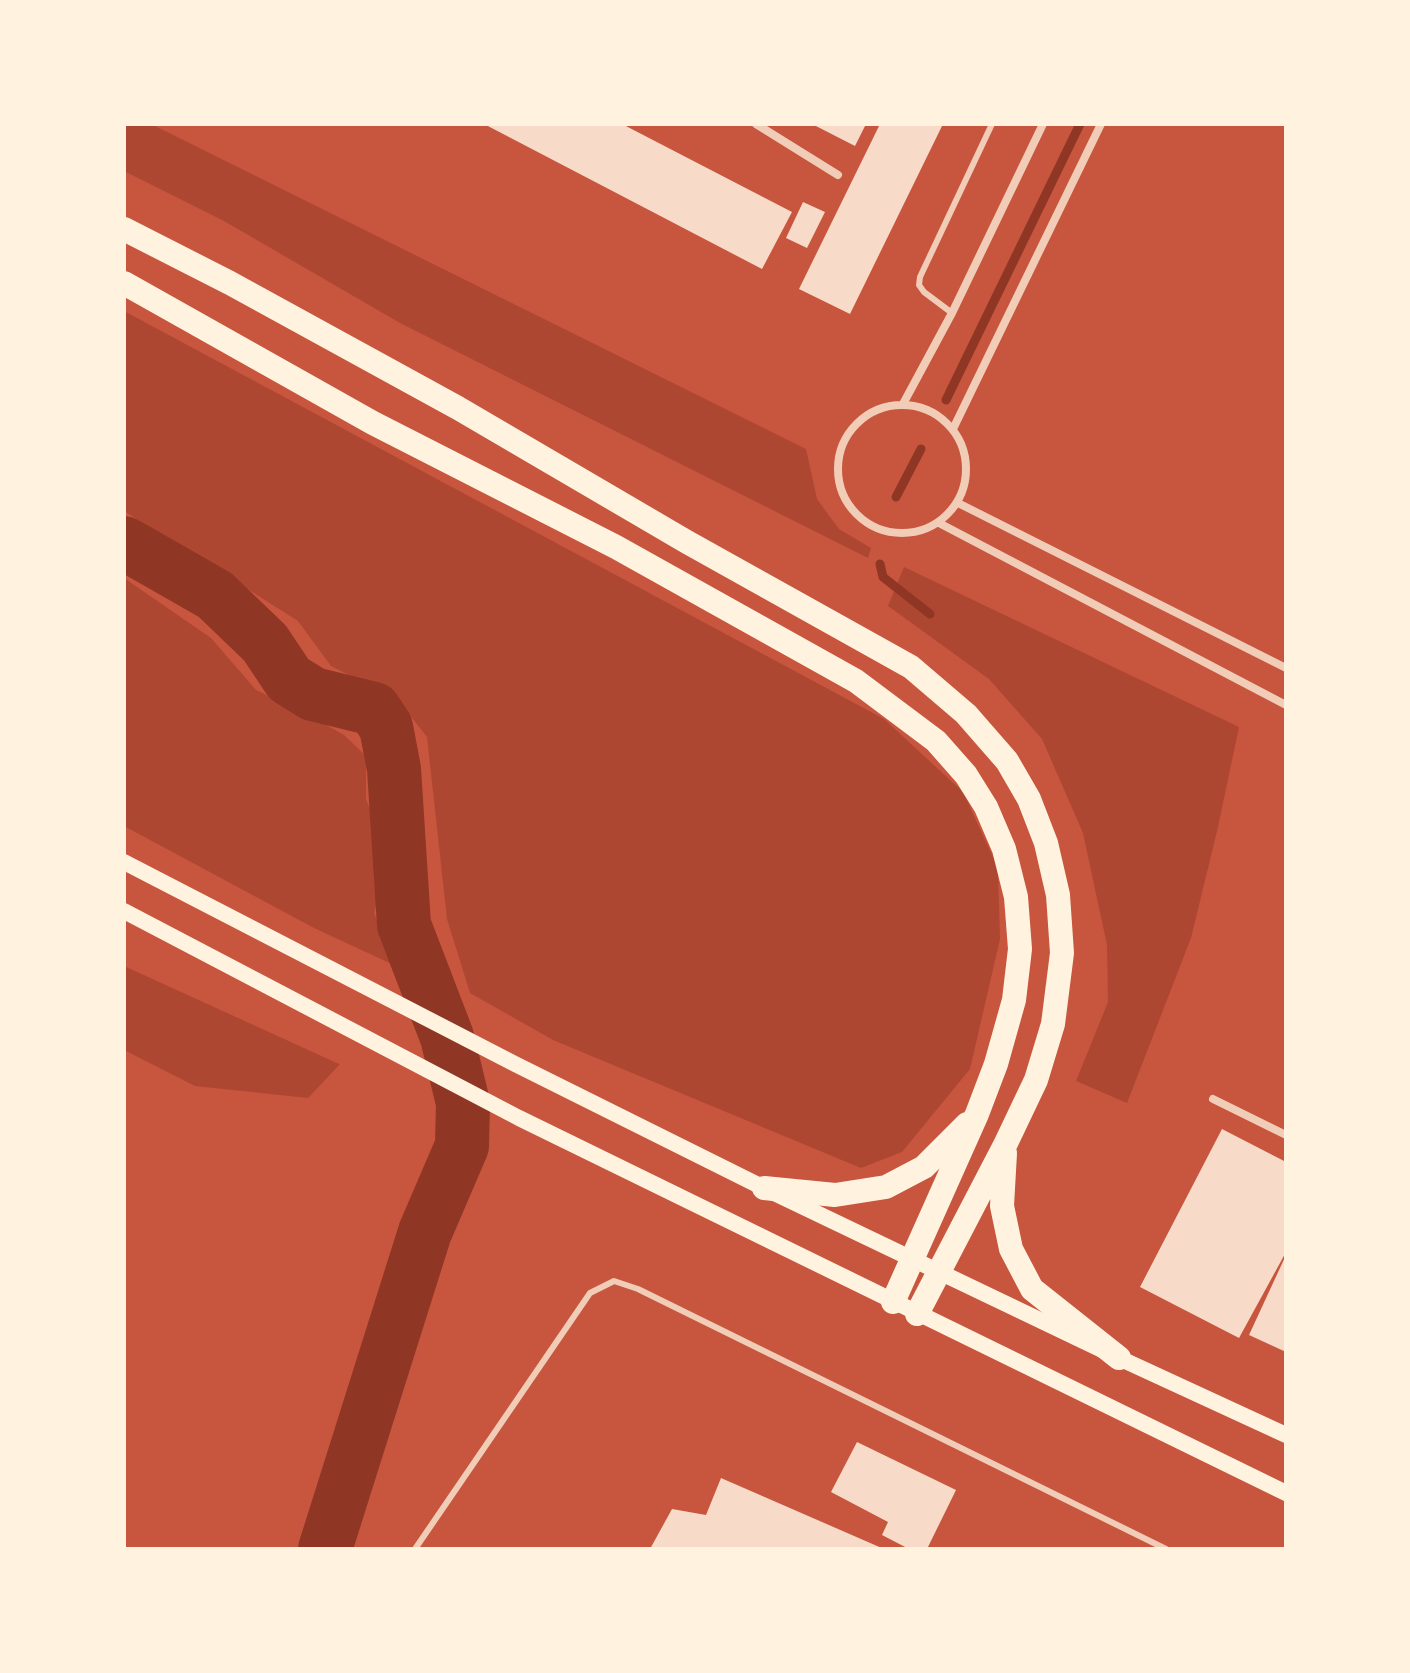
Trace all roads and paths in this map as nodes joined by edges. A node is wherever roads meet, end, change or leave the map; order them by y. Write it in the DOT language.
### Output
graph roads {
  1 [pos="756,124"];
  2 [pos="992,124"];
  3 [pos="1043,124"];
  4 [pos="1101,124"];
  5 [pos="769,127"];
  6 [pos="838,175"];
  7 [pos="124,229"];
  8 [pos="124,283"];
  9 [pos="952,313"];
  10 [pos="903,404"];
  11 [pos="953,429"];
  12 [pos="958,503"];
  13 [pos="939,523"];
  14 [pos="1286,668"];
  15 [pos="1286,705"];
  16 [pos="124,862"];
  17 [pos="124,911"];
  18 [pos="1213,1099"];
  19 [pos="977,1114"];
  20 [pos="1286,1135"];
  21 [pos="1006,1143"];
  22 [pos="764,1188"];
  23 [pos="912,1260"];
  24 [pos="939,1273"];
  25 [pos="893,1302"];
  26 [pos="917,1314"];
  27 [pos="1119,1358"];
  28 [pos="1286,1435"];
  29 [pos="1286,1493"];
  30 [pos="415,1549"];
  31 [pos="1166,1549"];
  1 -- 5 [label="street"];
  2 -- 9 [label="lane"];
  3 -- 9 [label="street"];
  4 -- 11 [label="street"];
  5 -- 6 [label="street"];
  7 -- 21 [label="highway"];
  8 -- 19 [label="highway"];
  9 -- 10 [label="street"];
  10 -- 11 [label="street"];
  10 -- 13 [label="street"];
  11 -- 12 [label="street"];
  12 -- 13 [label="street"];
  12 -- 14 [label="street"];
  13 -- 15 [label="street"];
  16 -- 22 [label="main road"];
  17 -- 25 [label="main road"];
  18 -- 20 [label="street"];
  19 -- 22 [label="highway"];
  19 -- 23 [label="highway"];
  21 -- 24 [label="highway"];
  21 -- 27 [label="highway"];
  22 -- 23 [label="main road"];
  23 -- 24 [label="main road"];
  23 -- 25 [label="highway"];
  24 -- 26 [label="highway"];
  24 -- 27 [label="main road"];
  25 -- 26 [label="main road"];
  26 -- 29 [label="main road"];
  27 -- 28 [label="main road"];
  30 -- 31 [label="lane"];
}
